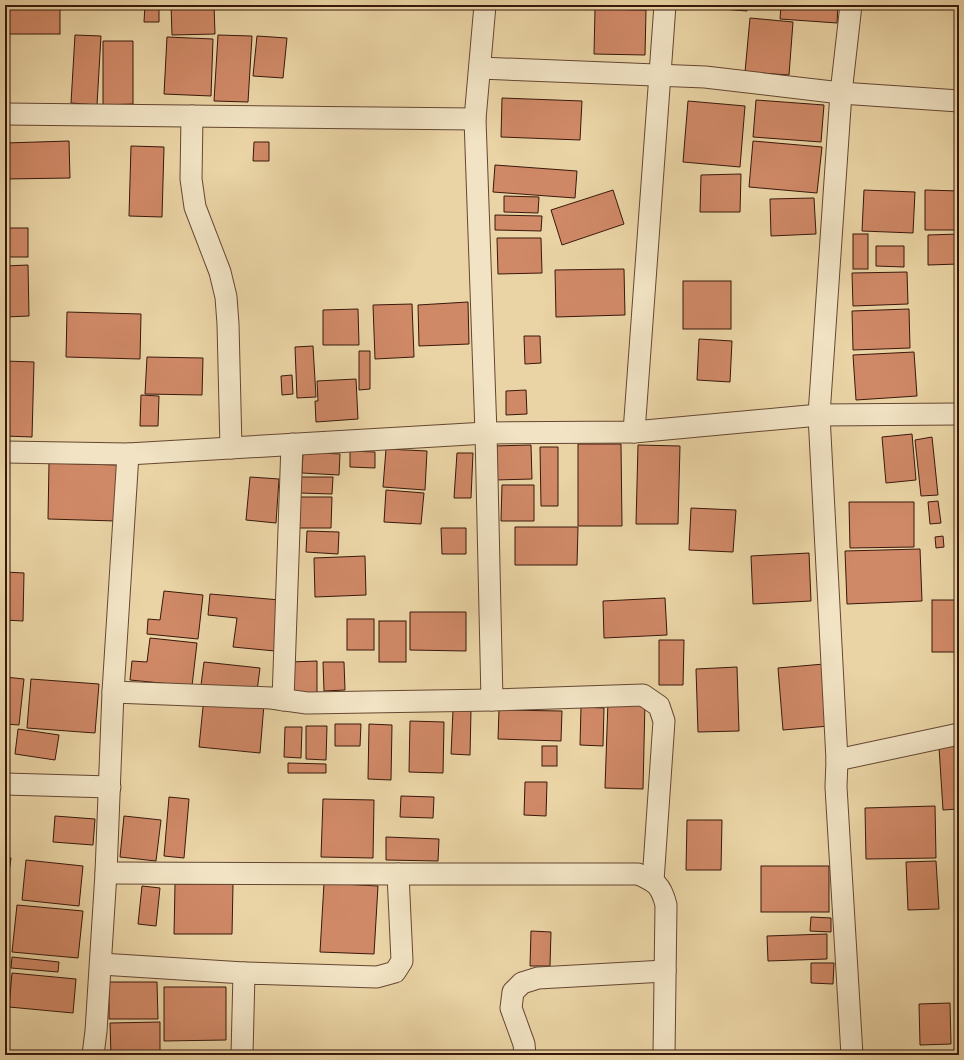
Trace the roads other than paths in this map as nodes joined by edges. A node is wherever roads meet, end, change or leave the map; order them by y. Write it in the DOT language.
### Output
graph roads {
  1 [pos="485,5"];
  2 [pos="665,5"];
  3 [pos="851,5"];
  4 [pos="480,68"];
  5 [pos="660,76"];
  6 [pos="841,93"];
  7 [pos="959,101"];
  8 [pos="5,114"];
  9 [pos="192,116"];
  10 [pos="475,119"];
  11 [pos="959,414"];
  12 [pos="819,415"];
  13 [pos="634,432"];
  14 [pos="486,433"];
  15 [pos="292,444"];
  16 [pos="231,448"];
  17 [pos="5,452"];
  18 [pos="128,454"];
  19 [pos="113,692"];
  20 [pos="283,700"];
  21 [pos="492,700"];
  22 [pos="959,734"];
  23 [pos="837,760"];
  24 [pos="5,784"];
  25 [pos="110,787"];
  26 [pos="106,873"];
  27 [pos="398,874"];
  28 [pos="653,881"];
  29 [pos="101,964"];
  30 [pos="665,971"];
  31 [pos="244,973"];
  32 [pos="93,1055"];
  33 [pos="242,1055"];
  34 [pos="525,1055"];
  35 [pos="664,1055"];
  36 [pos="852,1055"];
  1 -- 4 [label="street"];
  2 -- 5 [label="street"];
  3 -- 6 [label="street"];
  4 -- 5 [label="street"];
  4 -- 10 [label="street"];
  5 -- 6 [label="street"];
  5 -- 13 [label="street"];
  6 -- 7 [label="street"];
  6 -- 12 [label="street"];
  8 -- 9 [label="street"];
  9 -- 10 [label="street"];
  9 -- 16 [label="street"];
  10 -- 14 [label="street"];
  11 -- 12 [label="street"];
  12 -- 13 [label="street"];
  12 -- 23 [label="street"];
  13 -- 14 [label="street"];
  14 -- 15 [label="street"];
  14 -- 21 [label="street"];
  15 -- 16 [label="street"];
  15 -- 20 [label="street"];
  16 -- 18 [label="street"];
  17 -- 18 [label="street"];
  18 -- 19 [label="street"];
  19 -- 20 [label="street"];
  19 -- 25 [label="street"];
  20 -- 21 [label="street"];
  21 -- 28 [label="street"];
  22 -- 23 [label="street"];
  23 -- 36 [label="street"];
  24 -- 25 [label="street"];
  25 -- 26 [label="street"];
  26 -- 27 [label="street"];
  26 -- 29 [label="street"];
  27 -- 28 [label="street"];
  27 -- 31 [label="street"];
  28 -- 30 [label="street"];
  29 -- 31 [label="street"];
  29 -- 32 [label="street"];
  30 -- 34 [label="street"];
  30 -- 35 [label="street"];
  31 -- 33 [label="street"];
}
